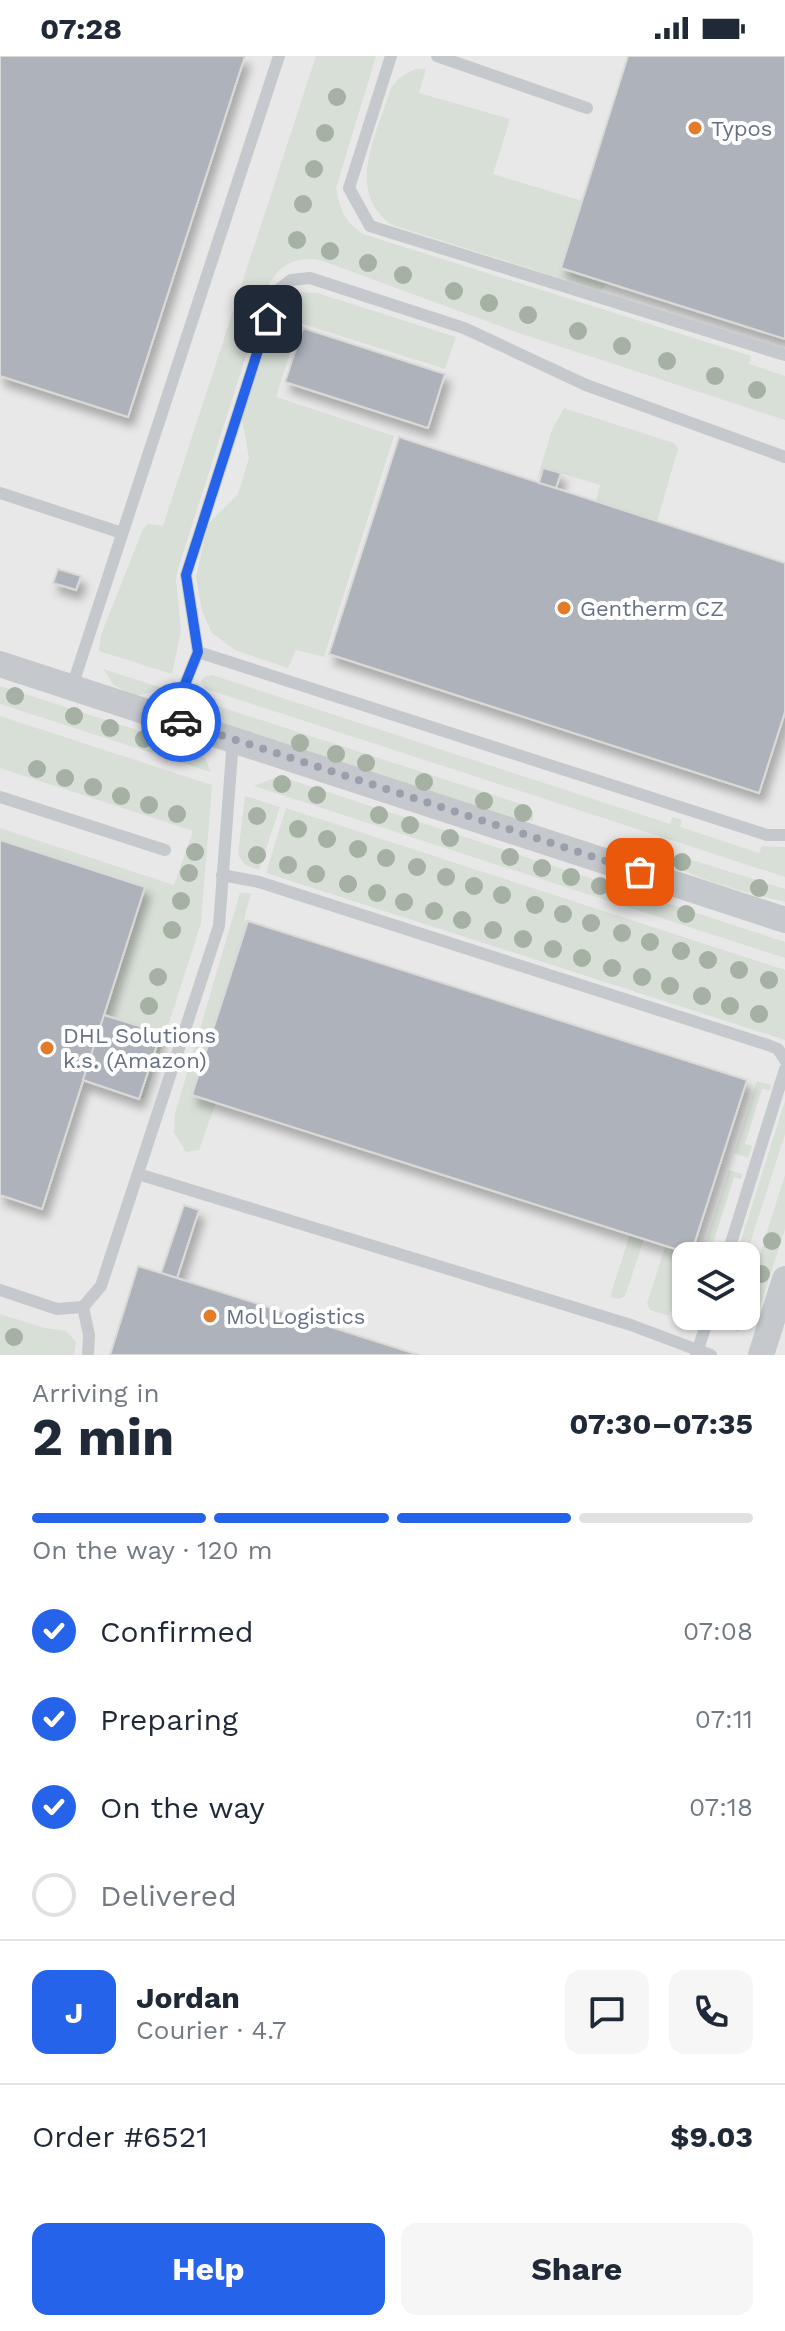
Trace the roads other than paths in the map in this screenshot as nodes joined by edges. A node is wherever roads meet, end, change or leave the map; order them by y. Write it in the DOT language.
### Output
graph roads {
  1 [pos="279,56"];
  2 [pos="391,56"];
  3 [pos="437,56"];
  4 [pos="587,108"];
  5 [pos="785,355"];
  6 [pos="785,457"];
  7 [pos="0,493"];
  8 [pos="122,533"];
  9 [pos="198,652"];
  10 [pos="0,664"];
  11 [pos="72,687"];
  12 [pos="171,719"];
  13 [pos="233,739"];
  14 [pos="0,797"];
  15 [pos="785,835"];
  16 [pos="165,850"];
  17 [pos="222,875"];
  18 [pos="785,920"];
  19 [pos="785,1060"];
  20 [pos="785,1069"];
  21 [pos="138,1174"];
  22 [pos="731,1242"];
  23 [pos="785,1279"];
  24 [pos="0,1290"];
  25 [pos="83,1307"];
  26 [pos="706,1330"];
  27 [pos="702,1353"];
  28 [pos="88,1355"];
  29 [pos="761,1355"];
  1 -- 8 [label="lane"];
  2 -- 5 [label="lane"];
  3 -- 4 [label="lane"];
  6 -- 9 [label="lane"];
  7 -- 8 [label="lane"];
  8 -- 11 [label="lane"];
  9 -- 12 [label="lane"];
  9 -- 15 [label="lane"];
  10 -- 11 [label="street"];
  11 -- 12 [label="street"];
  12 -- 13 [label="street"];
  13 -- 17 [label="lane"];
  13 -- 18 [label="street"];
  14 -- 16 [label="lane"];
  17 -- 19 [label="lane"];
  17 -- 21 [label="lane"];
  20 -- 22 [label="lane"];
  21 -- 25 [label="lane"];
  21 -- 27 [label="lane"];
  23 -- 29 [label="street"];
  24 -- 25 [label="lane"];
  25 -- 28 [label="lane"];
  26 -- 27 [label="lane"];
}
